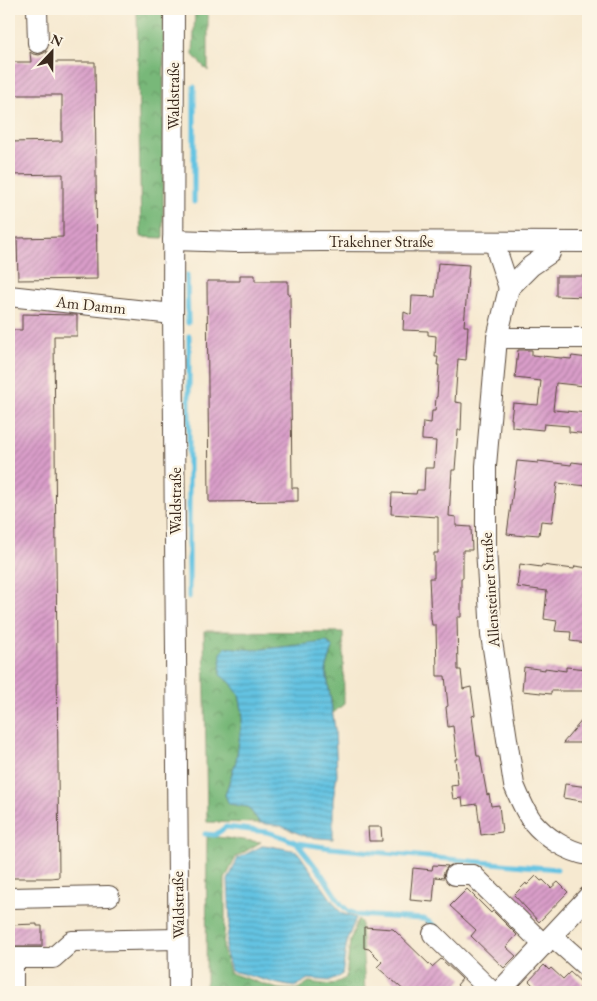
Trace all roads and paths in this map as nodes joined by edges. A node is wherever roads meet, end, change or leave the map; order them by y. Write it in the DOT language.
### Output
graph roads {
  1 [pos="37,9"];
  2 [pos="174,9"];
  3 [pos="38,43"];
  4 [pos="173,240"];
  5 [pos="496,242"];
  6 [pos="552,242"];
  7 [pos="588,242"];
  8 [pos="509,288"];
  9 [pos="9,296"];
  10 [pos="173,314"];
  11 [pos="497,338"];
  12 [pos="588,338"];
  13 [pos="588,856"];
  14 [pos="456,875"];
  15 [pos="109,896"];
  16 [pos="588,897"];
  17 [pos="9,898"];
  18 [pos="433,934"];
  19 [pos="178,939"];
  20 [pos="548,940"];
  21 [pos="588,968"];
  22 [pos="13,992"];
  23 [pos="179,992"];
  24 [pos="492,992"];
  25 [pos="499,992"];
  1 -- 3 [label="street"];
  2 -- 4 [label="street, Waldstraße"];
  4 -- 5 [label="street, Trakehner Straße"];
  4 -- 10 [label="street, Waldstraße"];
  5 -- 6 [label="street, Trakehner Straße"];
  5 -- 8 [label="street"];
  6 -- 7 [label="street, Trakehner Straße"];
  6 -- 8 [label="street"];
  8 -- 11 [label="street, Allensteiner Straße"];
  9 -- 10 [label="street, Am Damm"];
  10 -- 19 [label="street, Waldstraße"];
  11 -- 12 [label="street"];
  11 -- 13 [label="street, Allensteiner Straße"];
  14 -- 20 [label="street"];
  15 -- 17 [label="street"];
  16 -- 20 [label="street"];
  18 -- 24 [label="street"];
  19 -- 22 [label="street"];
  19 -- 23 [label="street, Waldstraße"];
  20 -- 21 [label="street"];
  20 -- 25 [label="street"];
}
